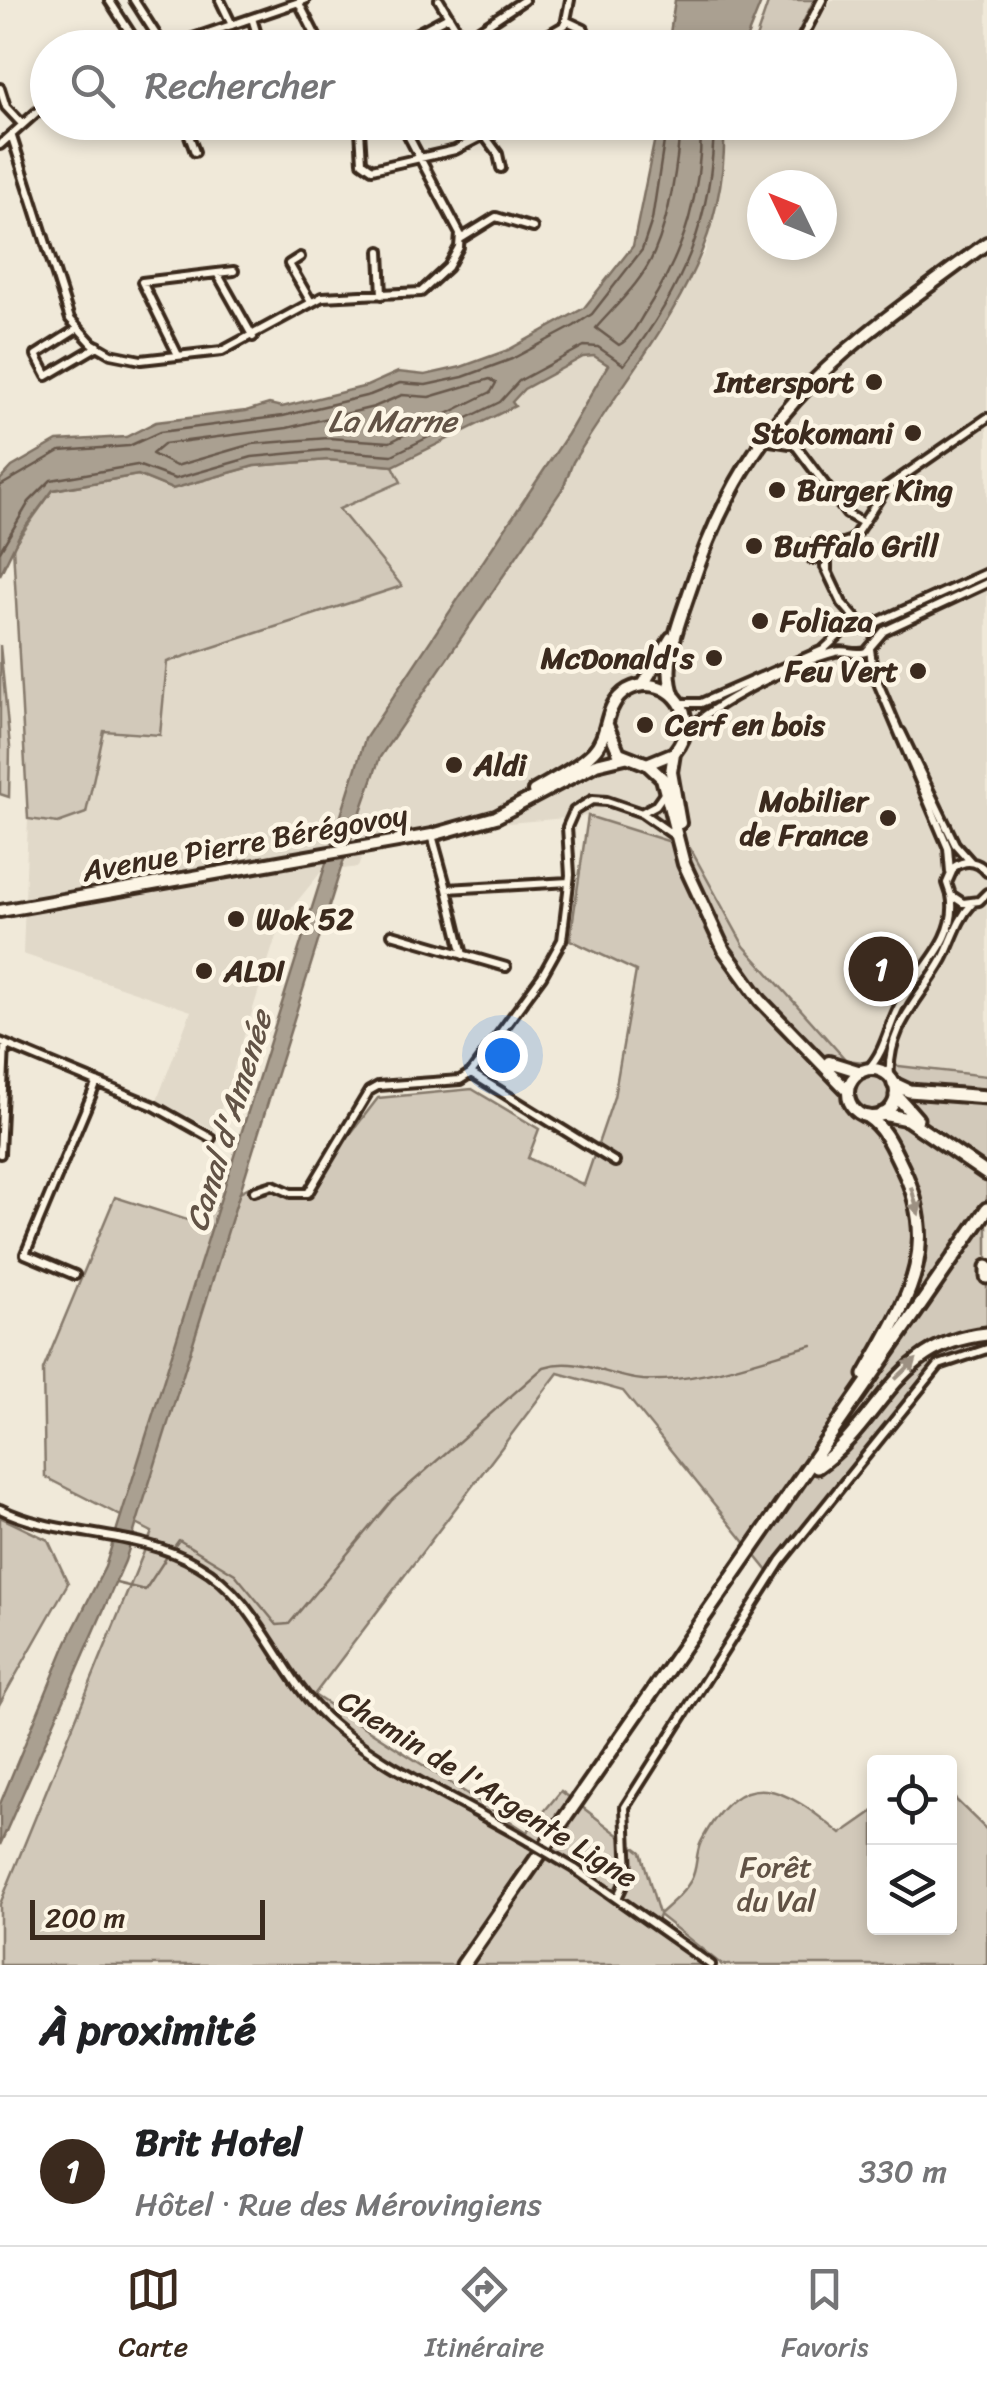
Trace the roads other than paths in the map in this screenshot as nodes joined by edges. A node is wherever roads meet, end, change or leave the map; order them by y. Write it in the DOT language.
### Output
graph roads {
  1 [pos="109,0"];
  2 [pos="134,0"];
  3 [pos="220,0"];
  4 [pos="440,0"];
  5 [pos="524,0"];
  6 [pos="570,0"];
  7 [pos="822,0"];
  8 [pos="302,1"];
  9 [pos="449,16"];
  10 [pos="252,18"];
  11 [pos="567,21"];
  12 [pos="232,24"];
  13 [pos="584,28"];
  14 [pos="128,30"];
  15 [pos="153,30"];
  16 [pos="215,30"];
  17 [pos="256,30"];
  18 [pos="314,30"];
  19 [pos="423,30"];
  20 [pos="458,30"];
  21 [pos="481,30"];
  22 [pos="553,30"];
  23 [pos="806,30"];
  24 [pos="0,88"];
  25 [pos="30,117"];
  26 [pos="22,124"];
  27 [pos="12,137"];
  28 [pos="191,140"];
  29 [pos="361,140"];
  30 [pos="411,140"];
  31 [pos="473,140"];
  32 [pos="488,140"];
  33 [pos="2,144"];
  34 [pos="195,152"];
  35 [pos="17,158"];
  36 [pos="421,158"];
  37 [pos="501,168"];
  38 [pos="533,228"];
  39 [pos="461,239"];
  40 [pos="987,242"];
  41 [pos="380,251"];
  42 [pos="300,257"];
  43 [pos="234,271"];
  44 [pos="217,274"];
  45 [pos="382,295"];
  46 [pos="311,302"];
  47 [pos="77,328"];
  48 [pos="253,336"];
  49 [pos="98,346"];
  50 [pos="178,355"];
  51 [pos="776,418"];
  52 [pos="987,418"];
  53 [pos="761,440"];
  54 [pos="792,444"];
  55 [pos="863,523"];
  56 [pos="828,548"];
  57 [pos="823,560"];
  58 [pos="987,573"];
  59 [pos="987,583"];
  60 [pos="842,603"];
  61 [pos="858,621"];
  62 [pos="678,624"];
  63 [pos="846,626"];
  64 [pos="869,626"];
  65 [pos="841,636"];
  66 [pos="874,639"];
  67 [pos="870,649"];
  68 [pos="847,651"];
  69 [pos="857,654"];
  70 [pos="873,671"];
  71 [pos="643,685"];
  72 [pos="677,700"];
  73 [pos="607,725"];
  74 [pos="898,728"];
  75 [pos="685,734"];
  76 [pos="674,753"];
  77 [pos="625,758"];
  78 [pos="646,764"];
  79 [pos="666,790"];
  80 [pos="642,813"];
  81 [pos="478,822"];
  82 [pos="432,835"];
  83 [pos="676,837"];
  84 [pos="971,862"];
  85 [pos="985,868"];
  86 [pos="950,872"];
  87 [pos="569,882"];
  88 [pos="447,889"];
  89 [pos="987,893"];
  90 [pos="951,895"];
  91 [pos="972,904"];
  92 [pos="0,911"];
  93 [pos="392,934"];
  94 [pos="463,955"];
  95 [pos="506,967"];
  96 [pos="3,1044"];
  97 [pos="864,1071"];
  98 [pos="470,1073"];
  99 [pos="96,1082"];
  100 [pos="893,1086"];
  101 [pos="848,1091"];
  102 [pos="987,1097"];
  103 [pos="883,1114"];
  104 [pos="868,1117"];
  105 [pos="211,1138"];
  106 [pos="0,1154"];
  107 [pos="615,1162"];
  108 [pos="987,1165"];
  109 [pos="987,1174"];
  110 [pos="254,1190"];
  111 [pos="987,1208"];
  112 [pos="987,1220"];
  113 [pos="987,1267"];
  114 [pos="74,1275"];
  115 [pos="987,1277"];
  116 [pos="987,1334"];
  117 [pos="987,1349"];
  118 [pos="850,1408"];
  119 [pos="816,1467"];
  120 [pos="0,1510"];
  121 [pos="618,1896"];
  122 [pos="462,1965"];
  123 [pos="471,1965"];
  124 [pos="711,1965"];
  1 -- 14 [label="street"];
  2 -- 15 [label="street"];
  3 -- 12 [label="street"];
  4 -- 9 [label="street"];
  5 -- 21 [label="street"];
  6 -- 11 [label="street"];
  7 -- 23 [label="street"];
  8 -- 10 [label="street"];
  8 -- 18 [label="street"];
  9 -- 19 [label="street"];
  9 -- 20 [label="street"];
  10 -- 12 [label="street"];
  10 -- 17 [label="street"];
  11 -- 13 [label="street"];
  11 -- 22 [label="street"];
  12 -- 16 [label="street"];
  24 -- 26 [label="street"];
  25 -- 26 [label="street"];
  26 -- 27 [label="street"];
  27 -- 33 [label="street"];
  27 -- 35 [label="street"];
  28 -- 34 [label="street"];
  29 -- 36 [label="street"];
  30 -- 36 [label="street"];
  31 -- 36 [label="street"];
  32 -- 37 [label="street"];
  33 -- 35 [label="street"];
  35 -- 47 [label="street"];
  36 -- 39 [label="street"];
  38 -- 39 [label="street"];
  39 -- 45 [label="street"];
  40 -- 51 [label="main road"];
  41 -- 45 [label="street"];
  42 -- 46 [label="street"];
  43 -- 44 [label="street"];
  44 -- 48 [label="street"];
  44 -- 50 [label="street"];
  45 -- 46 [label="street"];
  46 -- 48 [label="street"];
  47 -- 49 [label="street"];
  47 -- 49 [label="street"];
  48 -- 50 [label="street"];
  49 -- 50 [label="street"];
  51 -- 53 [label="main road"];
  51 -- 54 [label="street"];
  52 -- 55 [label="street"];
  53 -- 54 [label="street"];
  53 -- 62 [label="main road"];
  54 -- 55 [label="street"];
  55 -- 56 [label="street"];
  56 -- 57 [label="street"];
  56 -- 57 [label="street"];
  57 -- 60 [label="street"];
  58 -- 64 [label="street"];
  59 -- 66 [label="street"];
  60 -- 61 [label="street"];
  60 -- 63 [label="street"];
  61 -- 63 [label="street"];
  61 -- 64 [label="street"];
  62 -- 71 [label="main road"];
  62 -- 72 [label="main road"];
  63 -- 65 [label="street"];
  64 -- 66 [label="street"];
  65 -- 68 [label="street"];
  65 -- 72 [label="street"];
  66 -- 67 [label="street"];
  67 -- 69 [label="street"];
  67 -- 70 [label="street"];
  68 -- 69 [label="street"];
  68 -- 75 [label="street"];
  69 -- 70 [label="street"];
  70 -- 74 [label="street"];
  71 -- 72 [label="main road"];
  71 -- 73 [label="main road"];
  72 -- 75 [label="main road"];
  73 -- 77 [label="main road"];
  73 -- 81 [label="main road"];
  74 -- 84 [label="street"];
  74 -- 86 [label="street"];
  75 -- 76 [label="main road"];
  76 -- 78 [label="main road"];
  76 -- 97 [label="main road"];
  77 -- 78 [label="main road"];
  77 -- 81 [label="main road"];
  78 -- 79 [label="main road"];
  79 -- 80 [label="street"];
  79 -- 83 [label="main road"];
  80 -- 83 [label="street"];
  80 -- 87 [label="street"];
  81 -- 82 [label="main road, Avenue Pierre Bérégovoy"];
  82 -- 88 [label="street"];
  82 -- 92 [label="main road, Avenue Pierre Bérégovoy"];
  83 -- 101 [label="main road"];
  84 -- 85 [label="street"];
  84 -- 86 [label="street"];
  86 -- 90 [label="street"];
  87 -- 88 [label="street"];
  87 -- 98 [label="street"];
  88 -- 94 [label="street"];
  89 -- 91 [label="street"];
  90 -- 91 [label="street"];
  90 -- 97 [label="street"];
  91 -- 100 [label="street"];
  93 -- 94 [label="street"];
  94 -- 95 [label="street"];
  96 -- 99 [label="street"];
  96 -- 106 [label="street"];
  97 -- 100 [label="main road"];
  97 -- 101 [label="main road"];
  98 -- 107 [label="street"];
  98 -- 110 [label="street"];
  99 -- 105 [label="street"];
  99 -- 114 [label="street"];
  100 -- 102 [label="highway"];
  100 -- 103 [label="main road"];
  100 -- 108 [label="highway"];
  101 -- 104 [label="main road"];
  103 -- 104 [label="main road"];
  103 -- 109 [label="highway"];
  104 -- 118 [label="highway, one-way"];
  111 -- 118 [label="highway"];
  112 -- 119 [label="highway"];
  113 -- 115 [label="highway"];
  119 -- 116 [label="highway, one-way"];
  117 -- 121 [label="street"];
  118 -- 122 [label="highway"];
  119 -- 123 [label="highway"];
  120 -- 121 [label="street, Chemin de l'Argente Ligne, bridge"];
  121 -- 124 [label="street, Chemin de l'Argente Ligne"];
}
